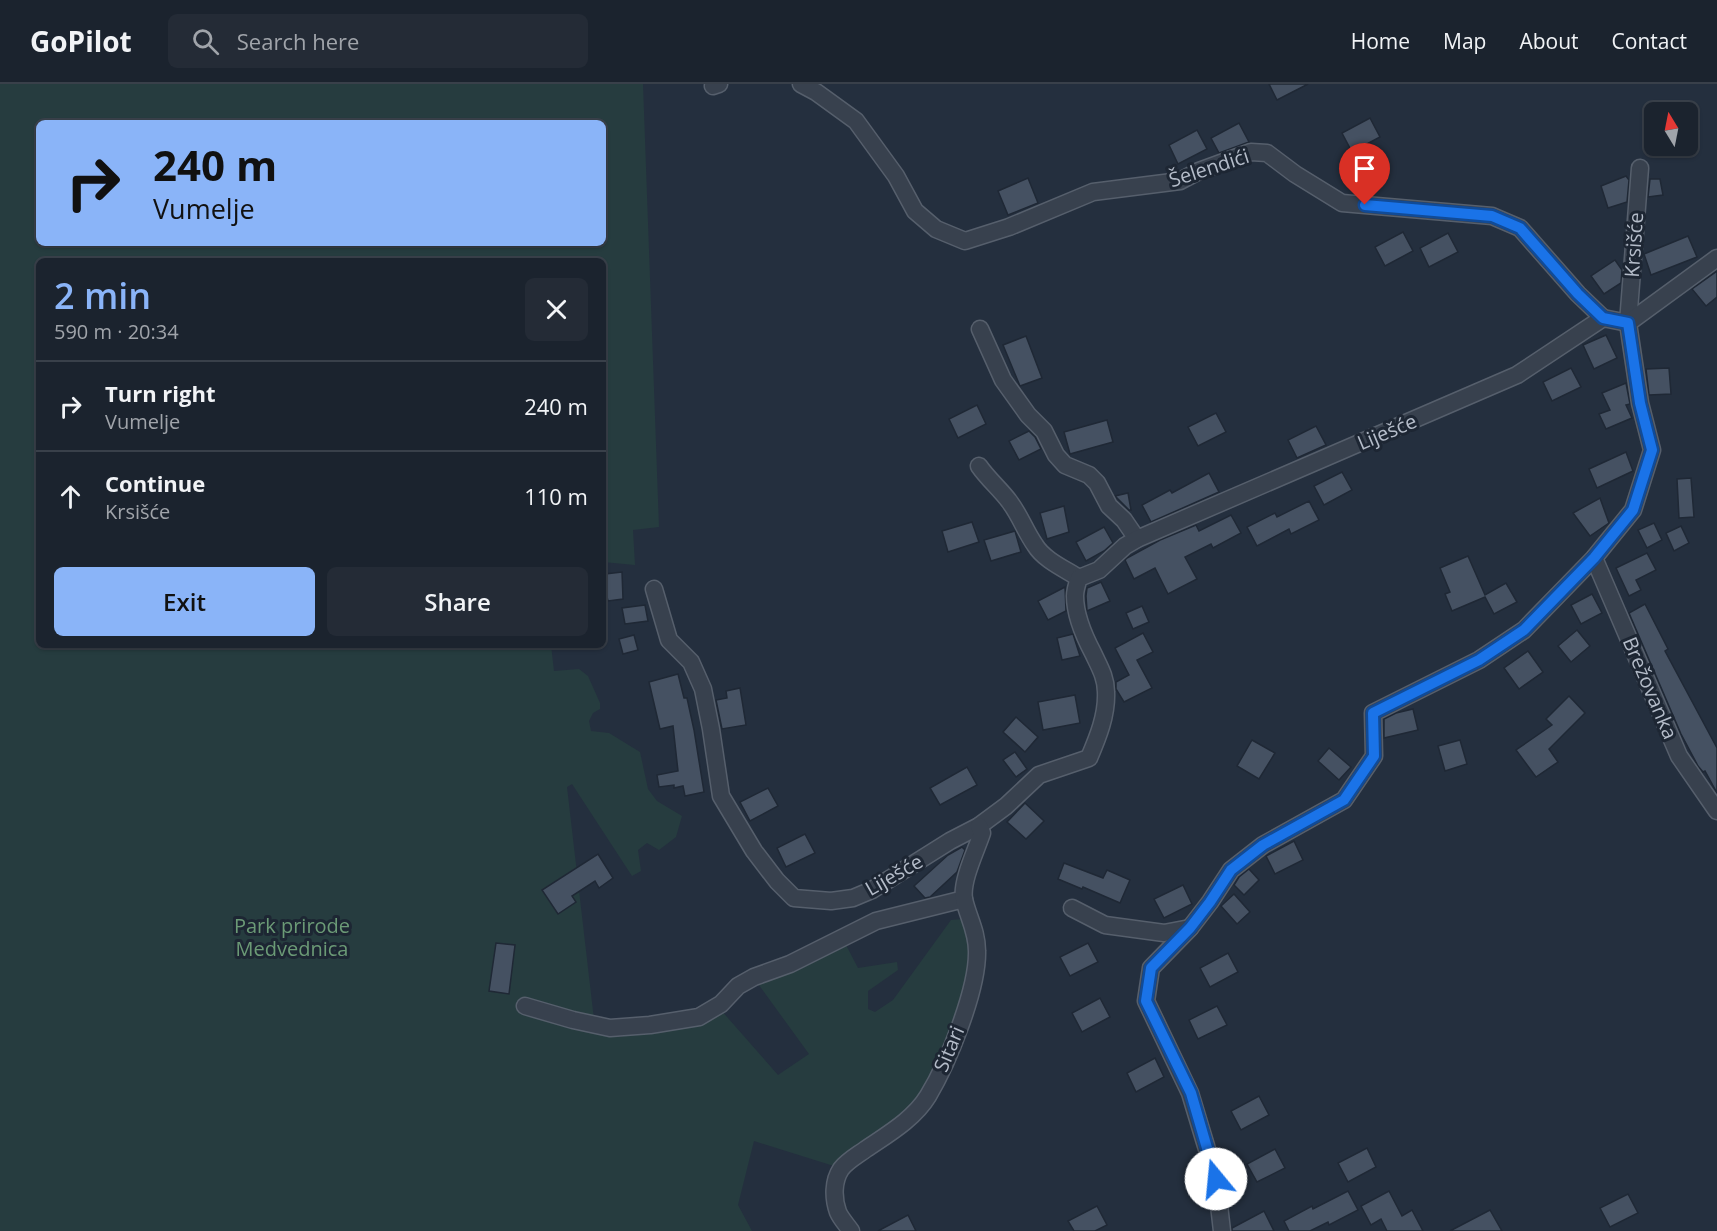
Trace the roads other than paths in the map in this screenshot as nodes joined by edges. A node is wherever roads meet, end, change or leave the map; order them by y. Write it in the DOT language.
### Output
graph roads {
  1 [pos="801,84"];
  2 [pos="1640,168"];
  3 [pos="1717,258"];
  4 [pos="1603,318"];
  5 [pos="1628,323"];
  6 [pos="980,329"];
  7 [pos="979,466"];
  8 [pos="1137,539"];
  9 [pos="1594,558"];
  10 [pos="1079,578"];
  11 [pos="654,590"];
  12 [pos="1717,811"];
  13 [pos="980,826"];
  14 [pos="964,899"];
  15 [pos="1072,908"];
  16 [pos="1190,928"];
  17 [pos="525,1006"];
  18 [pos="851,1231"];
  19 [pos="1222,1231"];
  1 -- 4 [label="street, Šelendići"];
  2 -- 5 [label="street, Krsišće"];
  3 -- 5 [label="street, Krsišće"];
  4 -- 5 [label="street"];
  4 -- 8 [label="street, Liješće"];
  5 -- 9 [label="street, Krsišće"];
  6 -- 8 [label="street"];
  7 -- 10 [label="street"];
  8 -- 10 [label="street, Liješće"];
  9 -- 12 [label="street, Brežovanka"];
  9 -- 16 [label="street, Krsišće"];
  10 -- 13 [label="street, Liješće"];
  11 -- 13 [label="street, Liješće"];
  13 -- 14 [label="street, Sitari"];
  14 -- 17 [label="street"];
  14 -- 18 [label="street, Sitari"];
  15 -- 16 [label="street"];
  16 -- 19 [label="street"];
}
